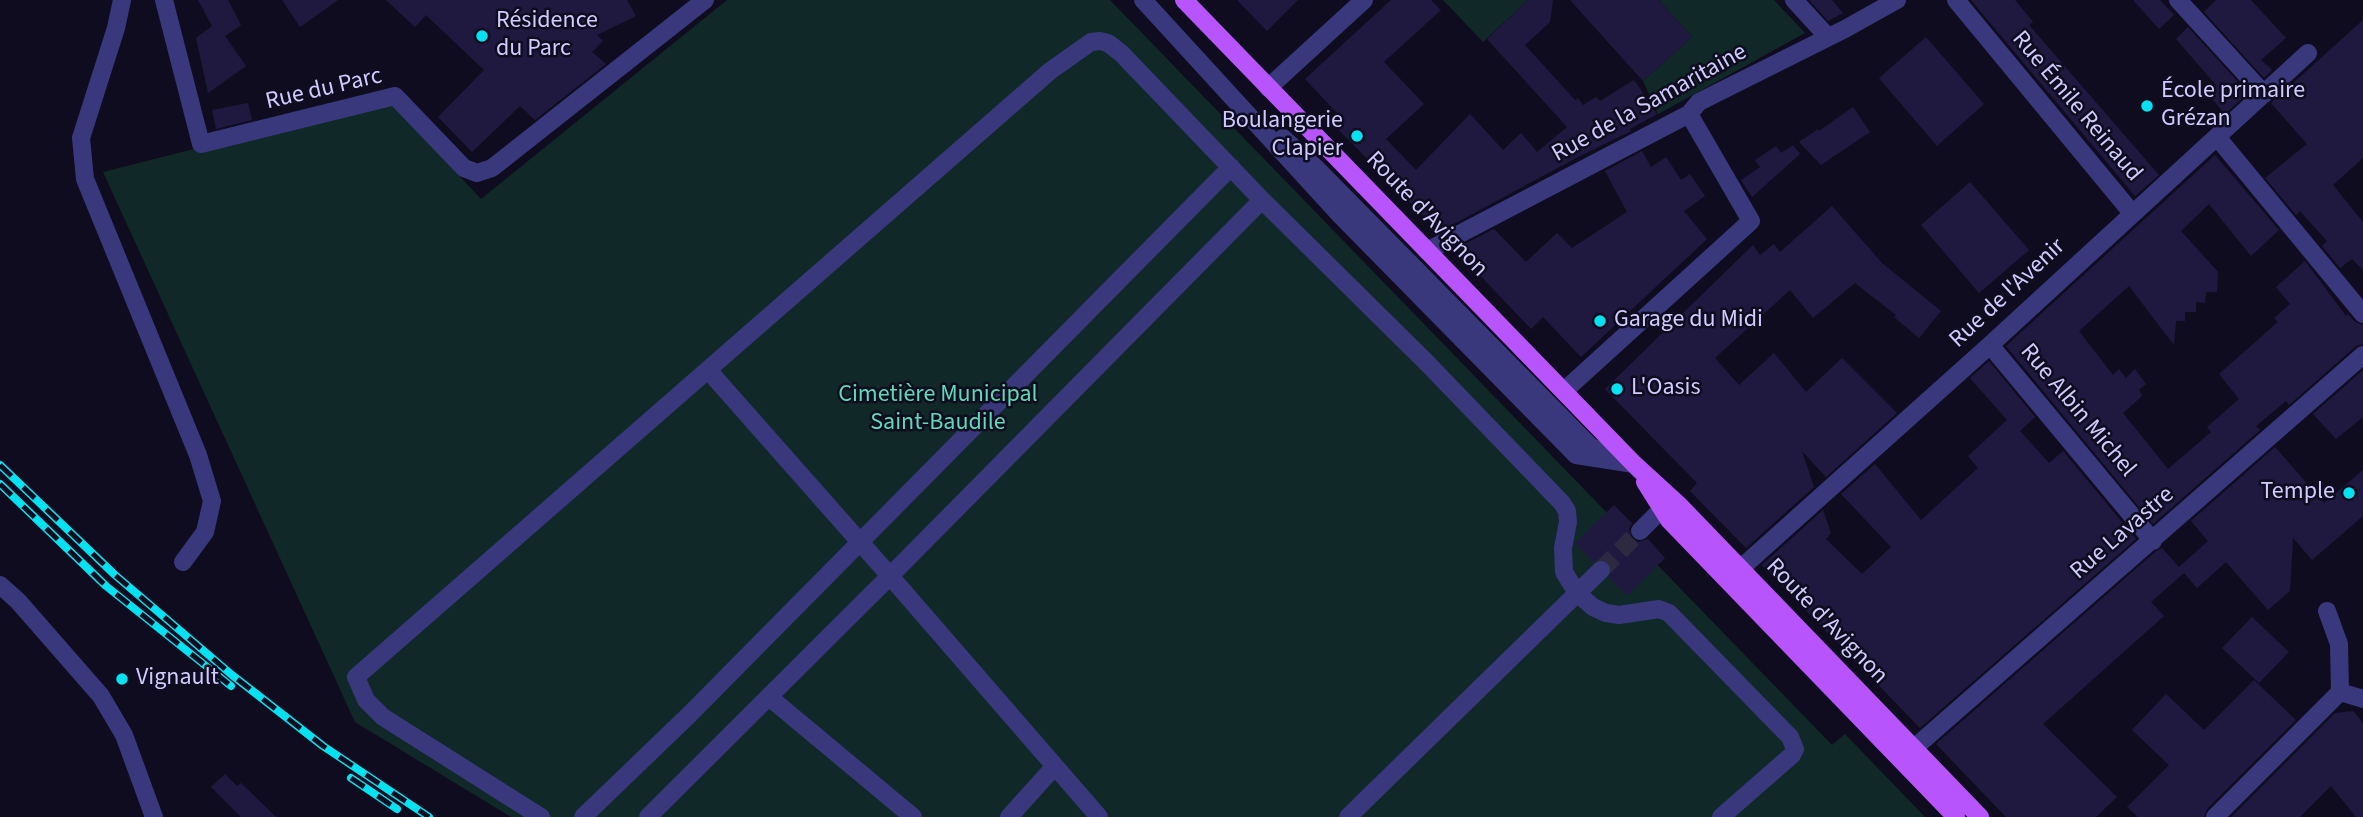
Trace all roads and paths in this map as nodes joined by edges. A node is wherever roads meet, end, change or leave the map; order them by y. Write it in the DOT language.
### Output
graph roads {
  1 [pos="122,0"];
  2 [pos="164,0"];
  3 [pos="705,0"];
  4 [pos="1143,0"];
  5 [pos="1184,0"];
  6 [pos="1364,0"];
  7 [pos="1794,0"];
  8 [pos="1897,0"];
  9 [pos="1956,0"];
  10 [pos="2178,0"];
  11 [pos="1827,36"];
  12 [pos="2308,53"];
  13 [pos="1268,88"];
  14 [pos="2264,94"];
  15 [pos="1689,114"];
  16 [pos="2217,137"];
  17 [pos="1231,167"];
  18 [pos="1262,200"];
  19 [pos="2132,213"];
  20 [pos="1427,251"];
  21 [pos="2363,314"];
  22 [pos="1990,345"];
  23 [pos="2363,355"];
  24 [pos="708,370"];
  25 [pos="1564,391"];
  26 [pos="1634,464"];
  27 [pos="1667,508"];
  28 [pos="1640,531"];
  29 [pos="2153,541"];
  30 [pos="860,542"];
  31 [pos="183,562"];
  32 [pos="1740,569"];
  33 [pos="1601,570"];
  34 [pos="890,576"];
  35 [pos="0,585"];
  36 [pos="1577,593"];
  37 [pos="2327,611"];
  38 [pos="2340,692"];
  39 [pos="769,697"];
  40 [pos="2363,699"];
  41 [pos="1913,748"];
  42 [pos="1055,766"];
  43 [pos="154,817"];
  44 [pos="541,817"];
  45 [pos="583,817"];
  46 [pos="648,817"];
  47 [pos="913,817"];
  48 [pos="1009,817"];
  49 [pos="1099,817"];
  50 [pos="1348,817"];
  51 [pos="1721,817"];
  52 [pos="1956,817"];
  53 [pos="1969,817"];
  54 [pos="1980,817"];
  55 [pos="2215,817"];
  1 -- 31 [label="street"];
  2 -- 3 [label="street, Rue du Parc"];
  4 -- 26 [label="street"];
  5 -- 13 [label="main road, Route d'Avignon"];
  6 -- 13 [label="street"];
  7 -- 11 [label="street"];
  8 -- 11 [label="street, Rue de la Samaritaine"];
  9 -- 19 [label="street, Rue Émile Reinaud"];
  10 -- 14 [label="street"];
  11 -- 15 [label="street, Rue de la Samaritaine"];
  12 -- 14 [label="street, Rue de l'Avenir"];
  13 -- 20 [label="main road, Route d'Avignon"];
  14 -- 16 [label="street, Rue de l'Avenir"];
  15 -- 20 [label="street, Rue de la Samaritaine"];
  15 -- 25 [label="street"];
  16 -- 19 [label="street, Rue de l'Avenir"];
  16 -- 21 [label="street"];
  17 -- 18 [label="street"];
  17 -- 24 [label="street"];
  17 -- 30 [label="street"];
  18 -- 34 [label="street"];
  18 -- 36 [label="street"];
  19 -- 22 [label="street, Rue de l'Avenir"];
  20 -- 25 [label="main road, Route d'Avignon"];
  22 -- 29 [label="street, Rue Albin Michel"];
  22 -- 32 [label="street, Rue de l'Avenir"];
  23 -- 29 [label="street, Rue Lavastre"];
  24 -- 30 [label="street"];
  24 -- 44 [label="street"];
  25 -- 26 [label="main road, Route d'Avignon"];
  26 -- 27 [label="main road, Route d'Avignon"];
  27 -- 28 [label="street"];
  27 -- 32 [label="main road, Route d'Avignon"];
  27 -- 52 [label="main road, Route d'Avignon"];
  27 -- 53 [label="street"];
  29 -- 41 [label="street, Rue Lavastre"];
  30 -- 34 [label="street"];
  30 -- 45 [label="street"];
  32 -- 41 [label="main road, Route d'Avignon"];
  33 -- 36 [label="street"];
  34 -- 39 [label="street"];
  34 -- 42 [label="street"];
  35 -- 43 [label="street"];
  36 -- 50 [label="street"];
  36 -- 51 [label="street"];
  37 -- 38 [label="street"];
  38 -- 40 [label="street"];
  38 -- 55 [label="street"];
  39 -- 46 [label="street"];
  39 -- 47 [label="street"];
  41 -- 54 [label="main road, Route d'Avignon"];
  42 -- 48 [label="street"];
  42 -- 49 [label="street"];
}
